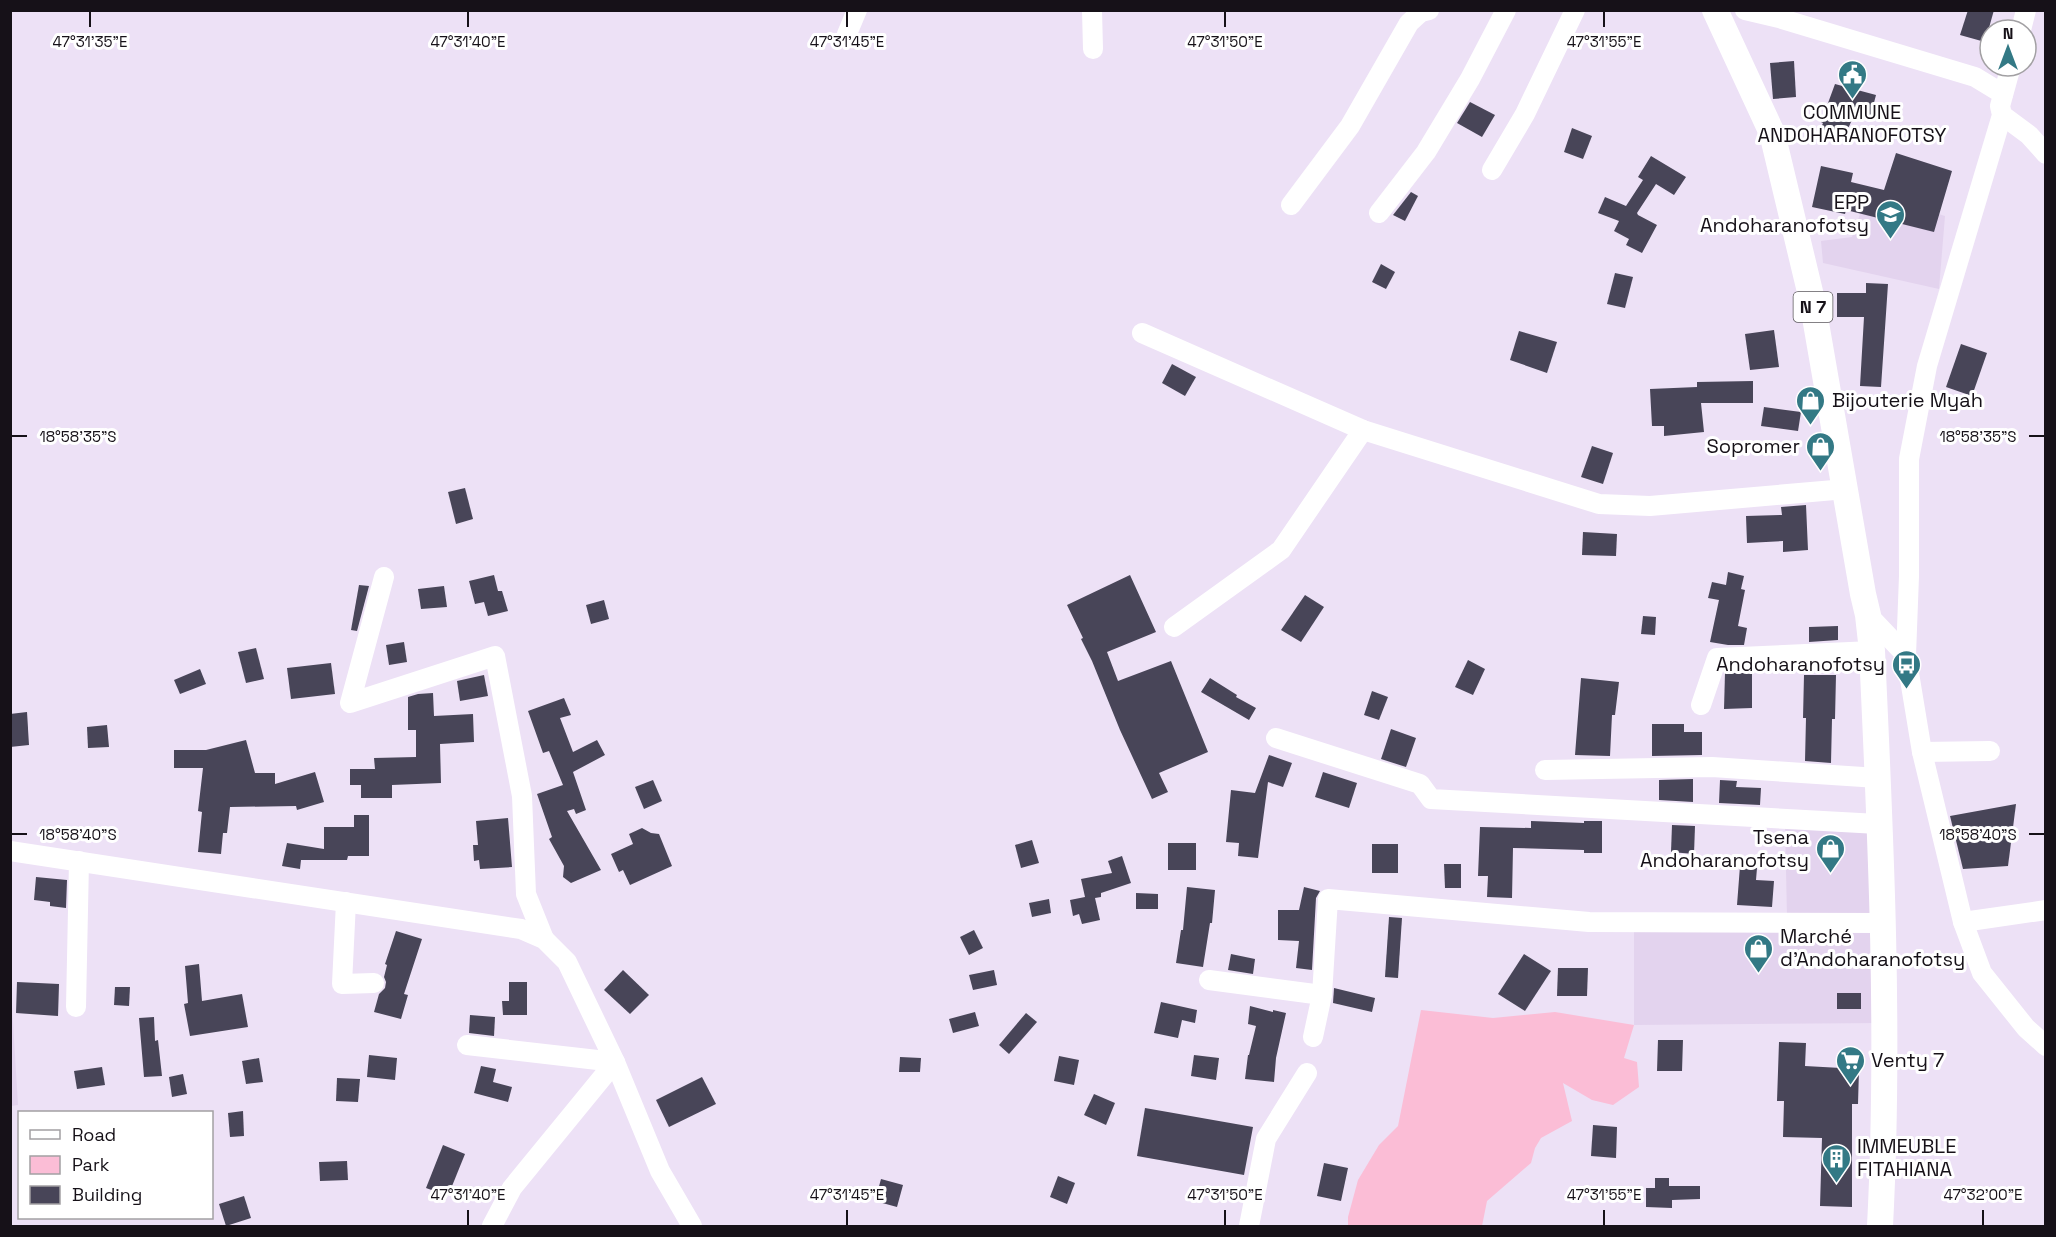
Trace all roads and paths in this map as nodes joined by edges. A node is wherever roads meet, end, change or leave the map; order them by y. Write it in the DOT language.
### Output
graph roads {
  1 [pos="857,10"];
  2 [pos="1092,10"];
  3 [pos="1429,10"];
  4 [pos="1506,10"];
  5 [pos="1575,10"];
  6 [pos="1715,10"];
  7 [pos="1745,10"];
  8 [pos="1781,14"];
  9 [pos="847,34"];
  10 [pos="1093,49"];
  11 [pos="2008,78"];
  12 [pos="2003,94"];
  13 [pos="2002,115"];
  14 [pos="2046,154"];
  15 [pos="1492,170"];
  16 [pos="1292,205"];
  17 [pos="1379,213"];
  18 [pos="1142,333"];
  19 [pos="1363,429"];
  20 [pos="1846,489"];
  21 [pos="384,577"];
  22 [pos="1869,615"];
  23 [pos="1174,627"];
  24 [pos="1872,651"];
  25 [pos="1906,655"];
  26 [pos="1701,705"];
  27 [pos="1276,738"];
  28 [pos="1990,751"];
  29 [pos="1922,752"];
  30 [pos="1545,770"];
  31 [pos="1878,778"];
  32 [pos="1878,824"];
  33 [pos="10,851"];
  34 [pos="79,861"];
  35 [pos="346,902"];
  36 [pos="2046,910"];
  37 [pos="1963,922"];
  38 [pos="1883,923"];
  39 [pos="544,939"];
  40 [pos="1209,980"];
  41 [pos="374,983"];
  42 [pos="1322,995"];
  43 [pos="76,1007"];
  44 [pos="1313,1037"];
  45 [pos="467,1045"];
  46 [pos="2046,1046"];
  47 [pos="615,1062"];
  48 [pos="1307,1073"];
  49 [pos="492,1227"];
  50 [pos="692,1227"];
  51 [pos="1249,1227"];
  52 [pos="1880,1227"];
  1 -- 9 [label="street"];
  2 -- 10 [label="street"];
  3 -- 16 [label="street"];
  4 -- 17 [label="street"];
  5 -- 15 [label="street"];
  6 -- 20 [label="main road, N 7"];
  7 -- 8 [label="street"];
  8 -- 12 [label="street"];
  11 -- 12 [label="street"];
  12 -- 13 [label="street"];
  13 -- 14 [label="street"];
  13 -- 25 [label="street"];
  18 -- 19 [label="street"];
  19 -- 20 [label="street"];
  19 -- 23 [label="street"];
  20 -- 22 [label="main road, N 7"];
  21 -- 39 [label="street"];
  22 -- 24 [label="main road, N 7"];
  22 -- 25 [label="street"];
  24 -- 26 [label="street"];
  24 -- 31 [label="main road, N 7"];
  25 -- 29 [label="street"];
  27 -- 32 [label="street"];
  28 -- 29 [label="street"];
  29 -- 37 [label="street"];
  30 -- 31 [label="street"];
  31 -- 32 [label="main road, N 7"];
  32 -- 38 [label="main road, N 7"];
  33 -- 34 [label="street"];
  34 -- 35 [label="street"];
  34 -- 43 [label="street"];
  35 -- 39 [label="street"];
  35 -- 41 [label="street"];
  36 -- 37 [label="street"];
  37 -- 46 [label="street"];
  38 -- 42 [label="street"];
  38 -- 52 [label="main road, N 7"];
  39 -- 47 [label="street"];
  40 -- 42 [label="street"];
  42 -- 44 [label="street"];
  45 -- 47 [label="street"];
  47 -- 49 [label="street"];
  47 -- 50 [label="street"];
  48 -- 51 [label="street"];
}
